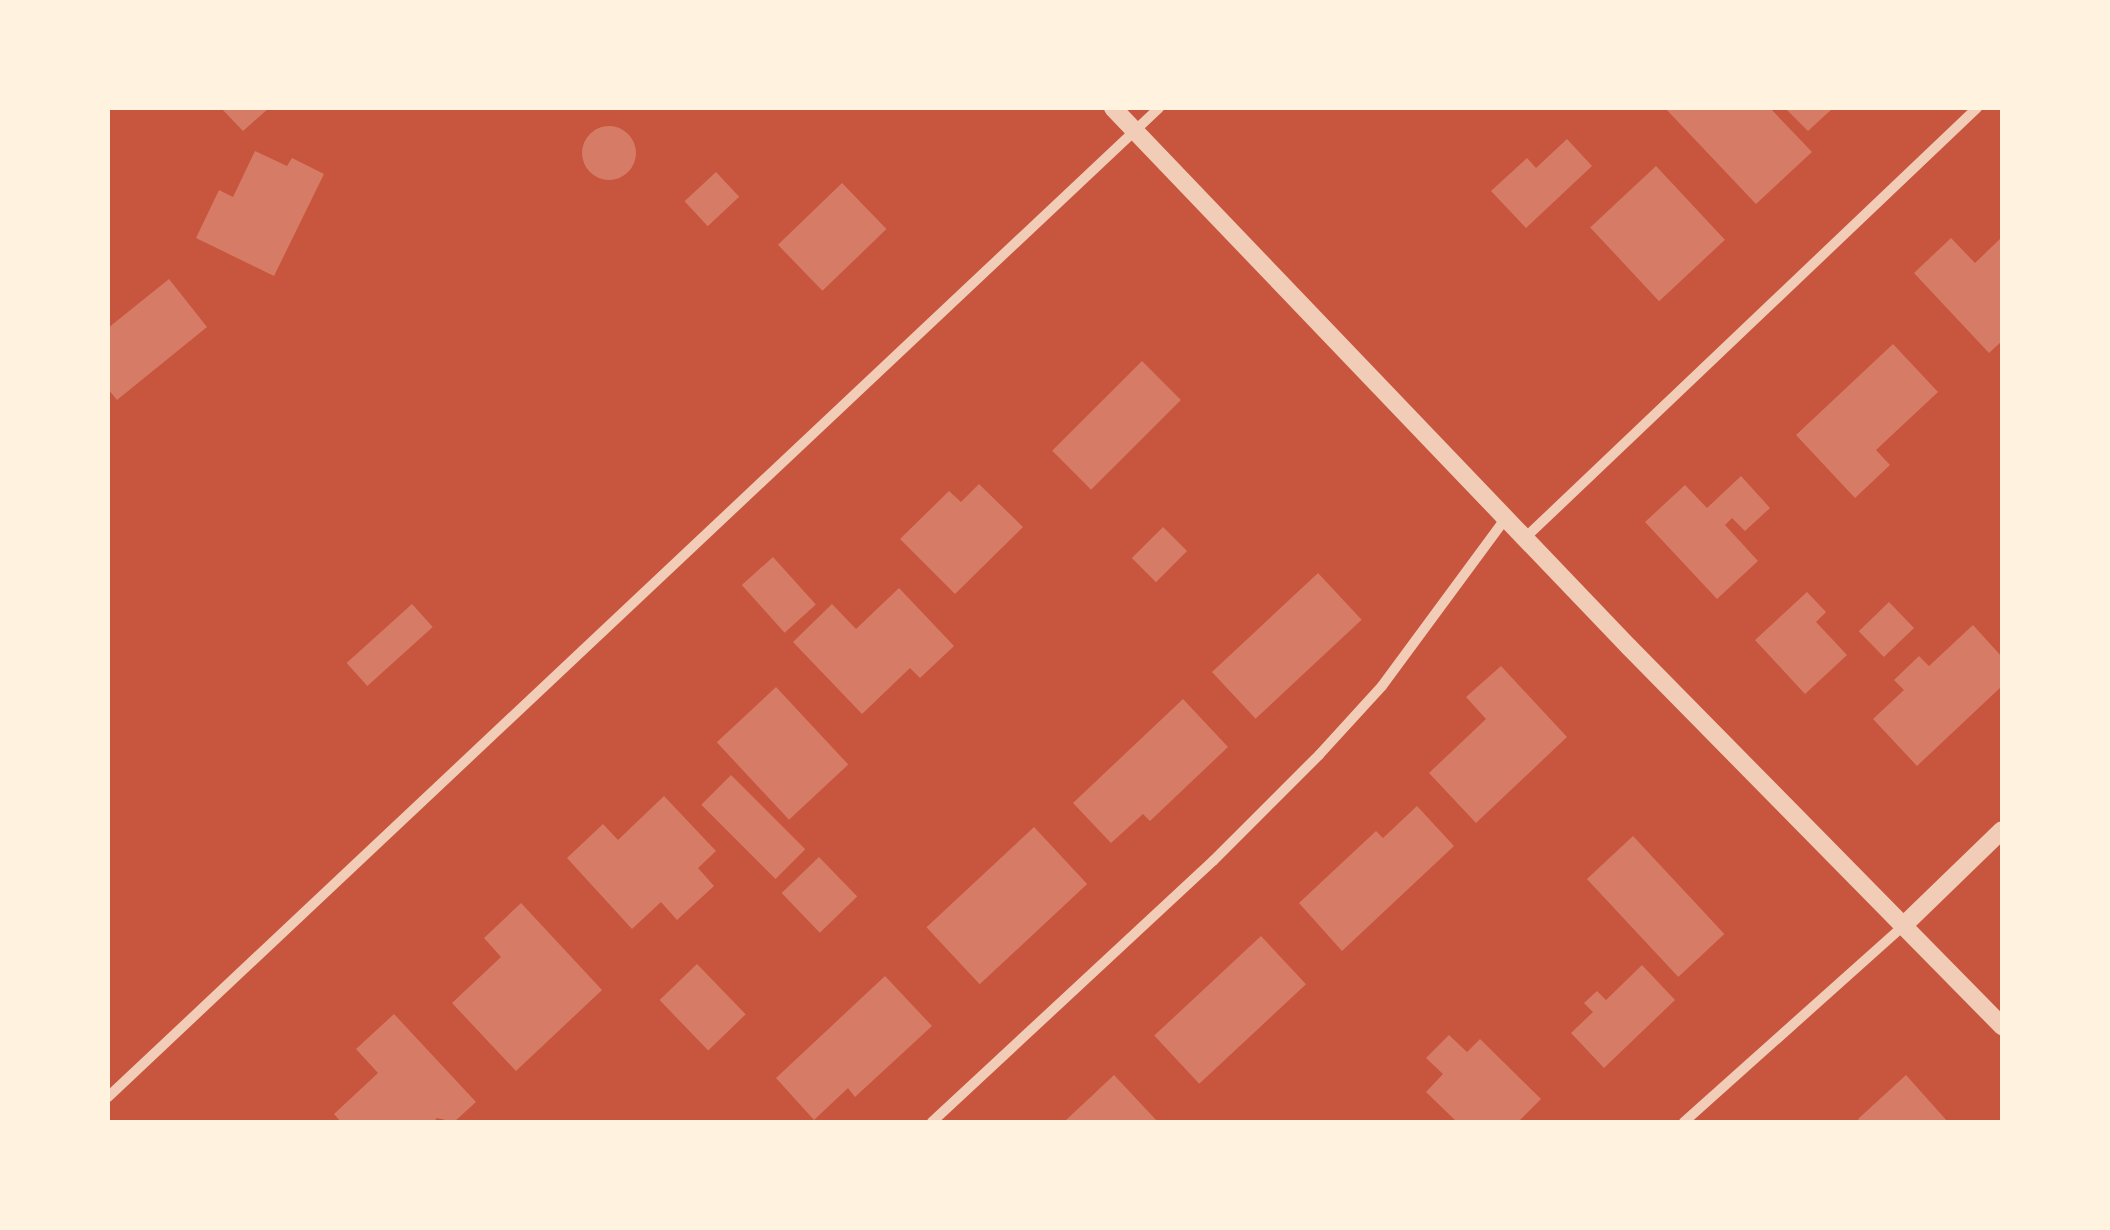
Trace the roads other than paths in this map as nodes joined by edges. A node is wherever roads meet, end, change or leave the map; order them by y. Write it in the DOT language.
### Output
graph roads {
  1 [pos="1113,108"];
  2 [pos="1159,108"];
  3 [pos="1977,108"];
  4 [pos="1134,130"];
  5 [pos="1506,518"];
  6 [pos="1525,538"];
  7 [pos="2002,830"];
  8 [pos="1904,925"];
  9 [pos="2002,1026"];
  10 [pos="108,1097"];
  11 [pos="932,1122"];
  12 [pos="1684,1122"];
  1 -- 4 [label="street"];
  2 -- 4 [label="street"];
  3 -- 6 [label="street"];
  4 -- 5 [label="street"];
  4 -- 10 [label="street"];
  5 -- 6 [label="street"];
  5 -- 11 [label="street"];
  6 -- 8 [label="street"];
  7 -- 8 [label="street"];
  8 -- 9 [label="street"];
  8 -- 12 [label="street"];
}
